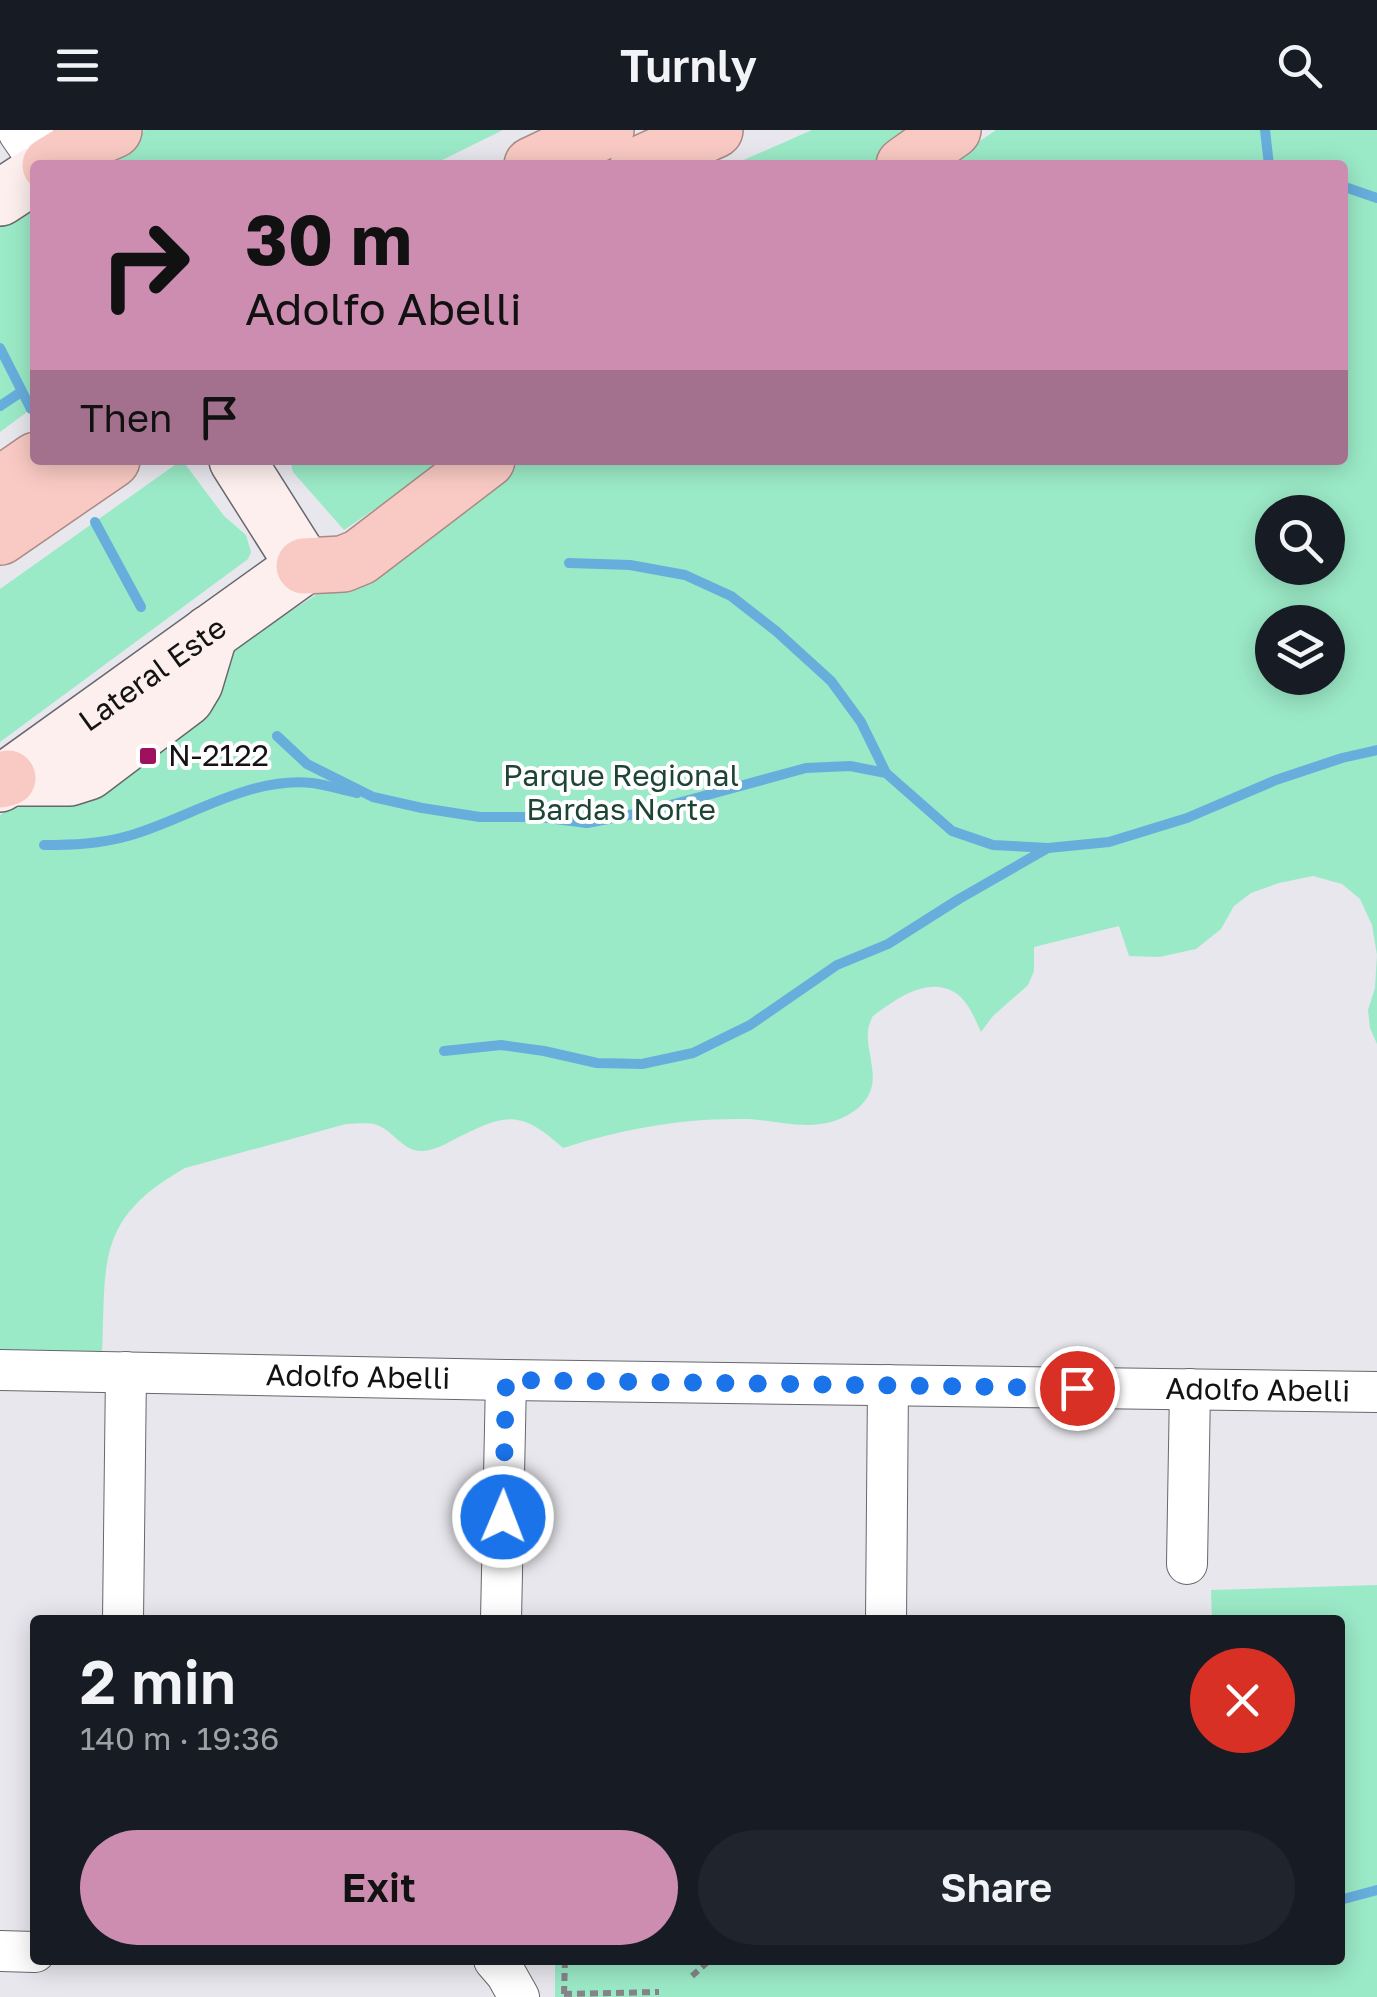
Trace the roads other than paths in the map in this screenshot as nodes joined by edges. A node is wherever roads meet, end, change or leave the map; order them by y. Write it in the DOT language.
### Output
graph roads {
  1 [pos="23,130"];
  2 [pos="114,130"];
  3 [pos="606,130"];
  4 [pos="715,130"];
  5 [pos="953,130"];
  6 [pos="44,160"];
  7 [pos="57,160"];
  8 [pos="543,160"];
  9 [pos="649,160"];
  10 [pos="911,160"];
  11 [pos="30,178"];
  12 [pos="0,198"];
  13 [pos="30,464"];
  14 [pos="105,465"];
  15 [pos="481,465"];
  16 [pos="248,477"];
  17 [pos="0,485"];
  18 [pos="0,537"];
  19 [pos="304,566"];
  20 [pos="3,781"];
  21 [pos="0,1370"];
  22 [pos="126,1372"];
  23 [pos="506,1380"];
  24 [pos="888,1385"];
  25 [pos="1190,1389"];
  26 [pos="1377,1392"];
  27 [pos="1187,1564"];
  28 [pos="123,1615"];
  29 [pos="501,1615"];
  30 [pos="886,1615"];
  31 [pos="0,1951"];
  32 [pos="30,1952"];
  33 [pos="496,1965"];
  34 [pos="518,1997"];
  1 -- 6 [label="street"];
  2 -- 7 [label="highway"];
  3 -- 8 [label="highway"];
  4 -- 9 [label="highway"];
  5 -- 10 [label="highway"];
  11 -- 12 [label="main road"];
  13 -- 17 [label="highway"];
  14 -- 18 [label="highway"];
  15 -- 19 [label="highway"];
  16 -- 19 [label="main road"];
  19 -- 20 [label="main road, Lateral Este"];
  21 -- 22 [label="street, Adolfo Abelli"];
  22 -- 23 [label="street, Adolfo Abelli"];
  22 -- 28 [label="street"];
  23 -- 24 [label="street, Adolfo Abelli"];
  23 -- 29 [label="street"];
  24 -- 25 [label="street, Adolfo Abelli"];
  24 -- 30 [label="street"];
  25 -- 26 [label="street, Adolfo Abelli"];
  25 -- 27 [label="street"];
  31 -- 32 [label="street"];
  33 -- 34 [label="street"];
}
